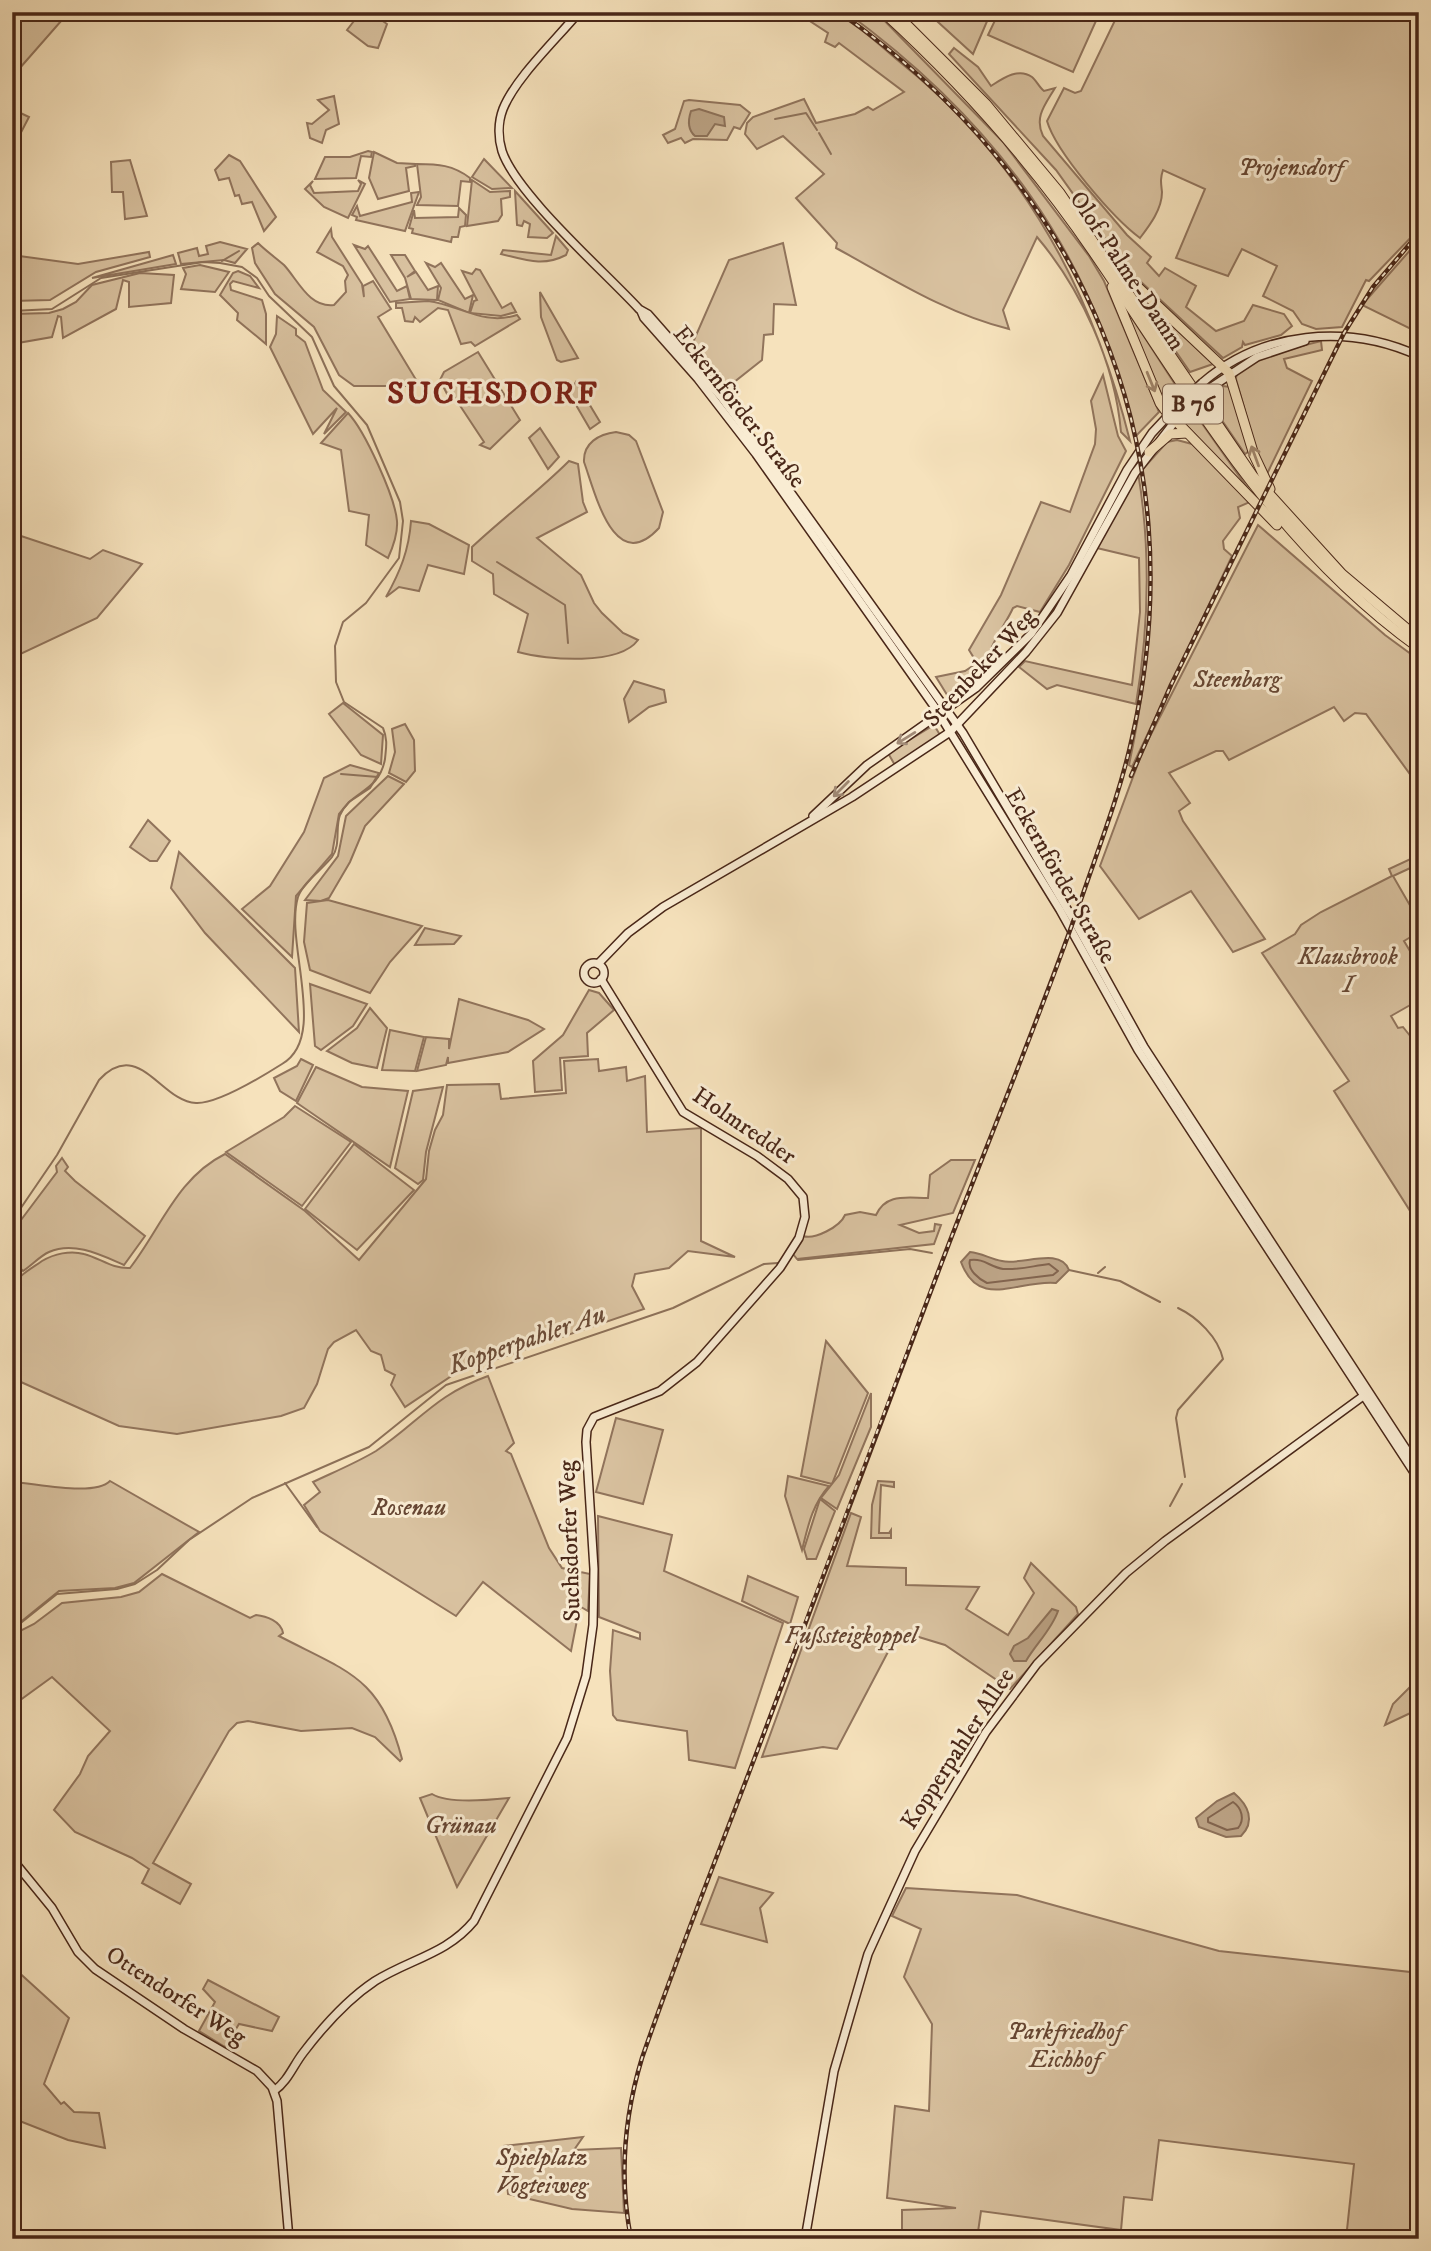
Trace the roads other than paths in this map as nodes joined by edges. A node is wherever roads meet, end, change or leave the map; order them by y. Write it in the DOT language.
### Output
graph roads {
  1 [pos="579,12"];
  2 [pos="883,12"];
  3 [pos="894,12"];
  4 [pos="1101,256"];
  5 [pos="641,311"];
  6 [pos="1419,356"];
  7 [pos="1227,369"];
  8 [pos="1172,417"];
  9 [pos="1189,433"];
  10 [pos="1149,452"];
  11 [pos="1282,508"];
  12 [pos="1301,543"];
  13 [pos="1084,558"];
  14 [pos="1419,639"];
  15 [pos="1419,648"];
  16 [pos="948,710"];
  17 [pos="940,716"];
  18 [pos="957,725"];
  19 [pos="950,732"];
  20 [pos="805,823"];
  21 [pos="600,966"];
  22 [pos="598,981"];
  23 [pos="1266,1239"];
  24 [pos="786,1259"];
  25 [pos="1367,1397"];
  26 [pos="1419,1469"];
  27 [pos="1419,1480"];
  28 [pos="12,1859"];
  29 [pos="274,2091"];
  30 [pos="289,2239"];
  31 [pos="805,2239"];
  1 -- 5 [label="street, Eckernförder Straße"];
  2 -- 4 [label="highway, Olof-Palme-Damm / B 76"];
  3 -- 4 [label="highway, Olof-Palme-Damm / B 76"];
  4 -- 7 [label="highway"];
  4 -- 8 [label="highway, one-way"];
  4 -- 11 [label="highway, Olof-Palme-Damm / B 76"];
  4 -- 12 [label="highway, Olof-Palme-Damm / B 76"];
  5 -- 16 [label="street, Eckernförder Straße"];
  5 -- 17 [label="street, Eckernförder Straße"];
  6 -- 7 [label="street, Steenbeker Weg"];
  7 -- 8 [label="street, Steenbeker Weg, bridge"];
  11 -- 7 [label="highway, one-way"];
  8 -- 9 [label="highway"];
  8 -- 10 [label="street, Steenbeker Weg"];
  8 -- 13 [label="street, Steenbeker Weg"];
  9 -- 10 [label="highway"];
  9 -- 12 [label="highway"];
  10 -- 13 [label="street, Steenbeker Weg"];
  11 -- 14 [label="highway, Olof-Palme-Damm / B 76"];
  12 -- 15 [label="highway, Olof-Palme-Damm / B 76"];
  13 -- 16 [label="street, Steenbeker Weg"];
  13 -- 18 [label="street, Steenbeker Weg"];
  16 -- 17 [label="street, Steenbeker Weg"];
  16 -- 18 [label="street, Eckernförder Straße"];
  17 -- 19 [label="street, Eckernförder Straße"];
  17 -- 20 [label="street, Steenbeker Weg, one-way"];
  18 -- 19 [label="street, Steenbeker Weg"];
  18 -- 23 [label="street, Eckernförder Straße"];
  19 -- 20 [label="street, Steenbeker Weg"];
  19 -- 23 [label="street, Eckernförder Straße"];
  20 -- 21 [label="street, Steenbeker Weg"];
  21 -- 22 [label="street, Steenbeker Weg"];
  21 -- 22 [label="street, Steenbeker Weg"];
  22 -- 24 [label="street, Holmredder"];
  23 -- 25 [label="street, Eckernförder Straße"];
  24 -- 29 [label="street, Suchsdorfer Weg"];
  25 -- 26 [label="street, Eckernförder Straße"];
  25 -- 27 [label="street, Eckernförder Straße"];
  25 -- 31 [label="street, Kopperpahler Allee"];
  28 -- 29 [label="street, Ottendorfer Weg"];
  29 -- 30 [label="street"];
}
